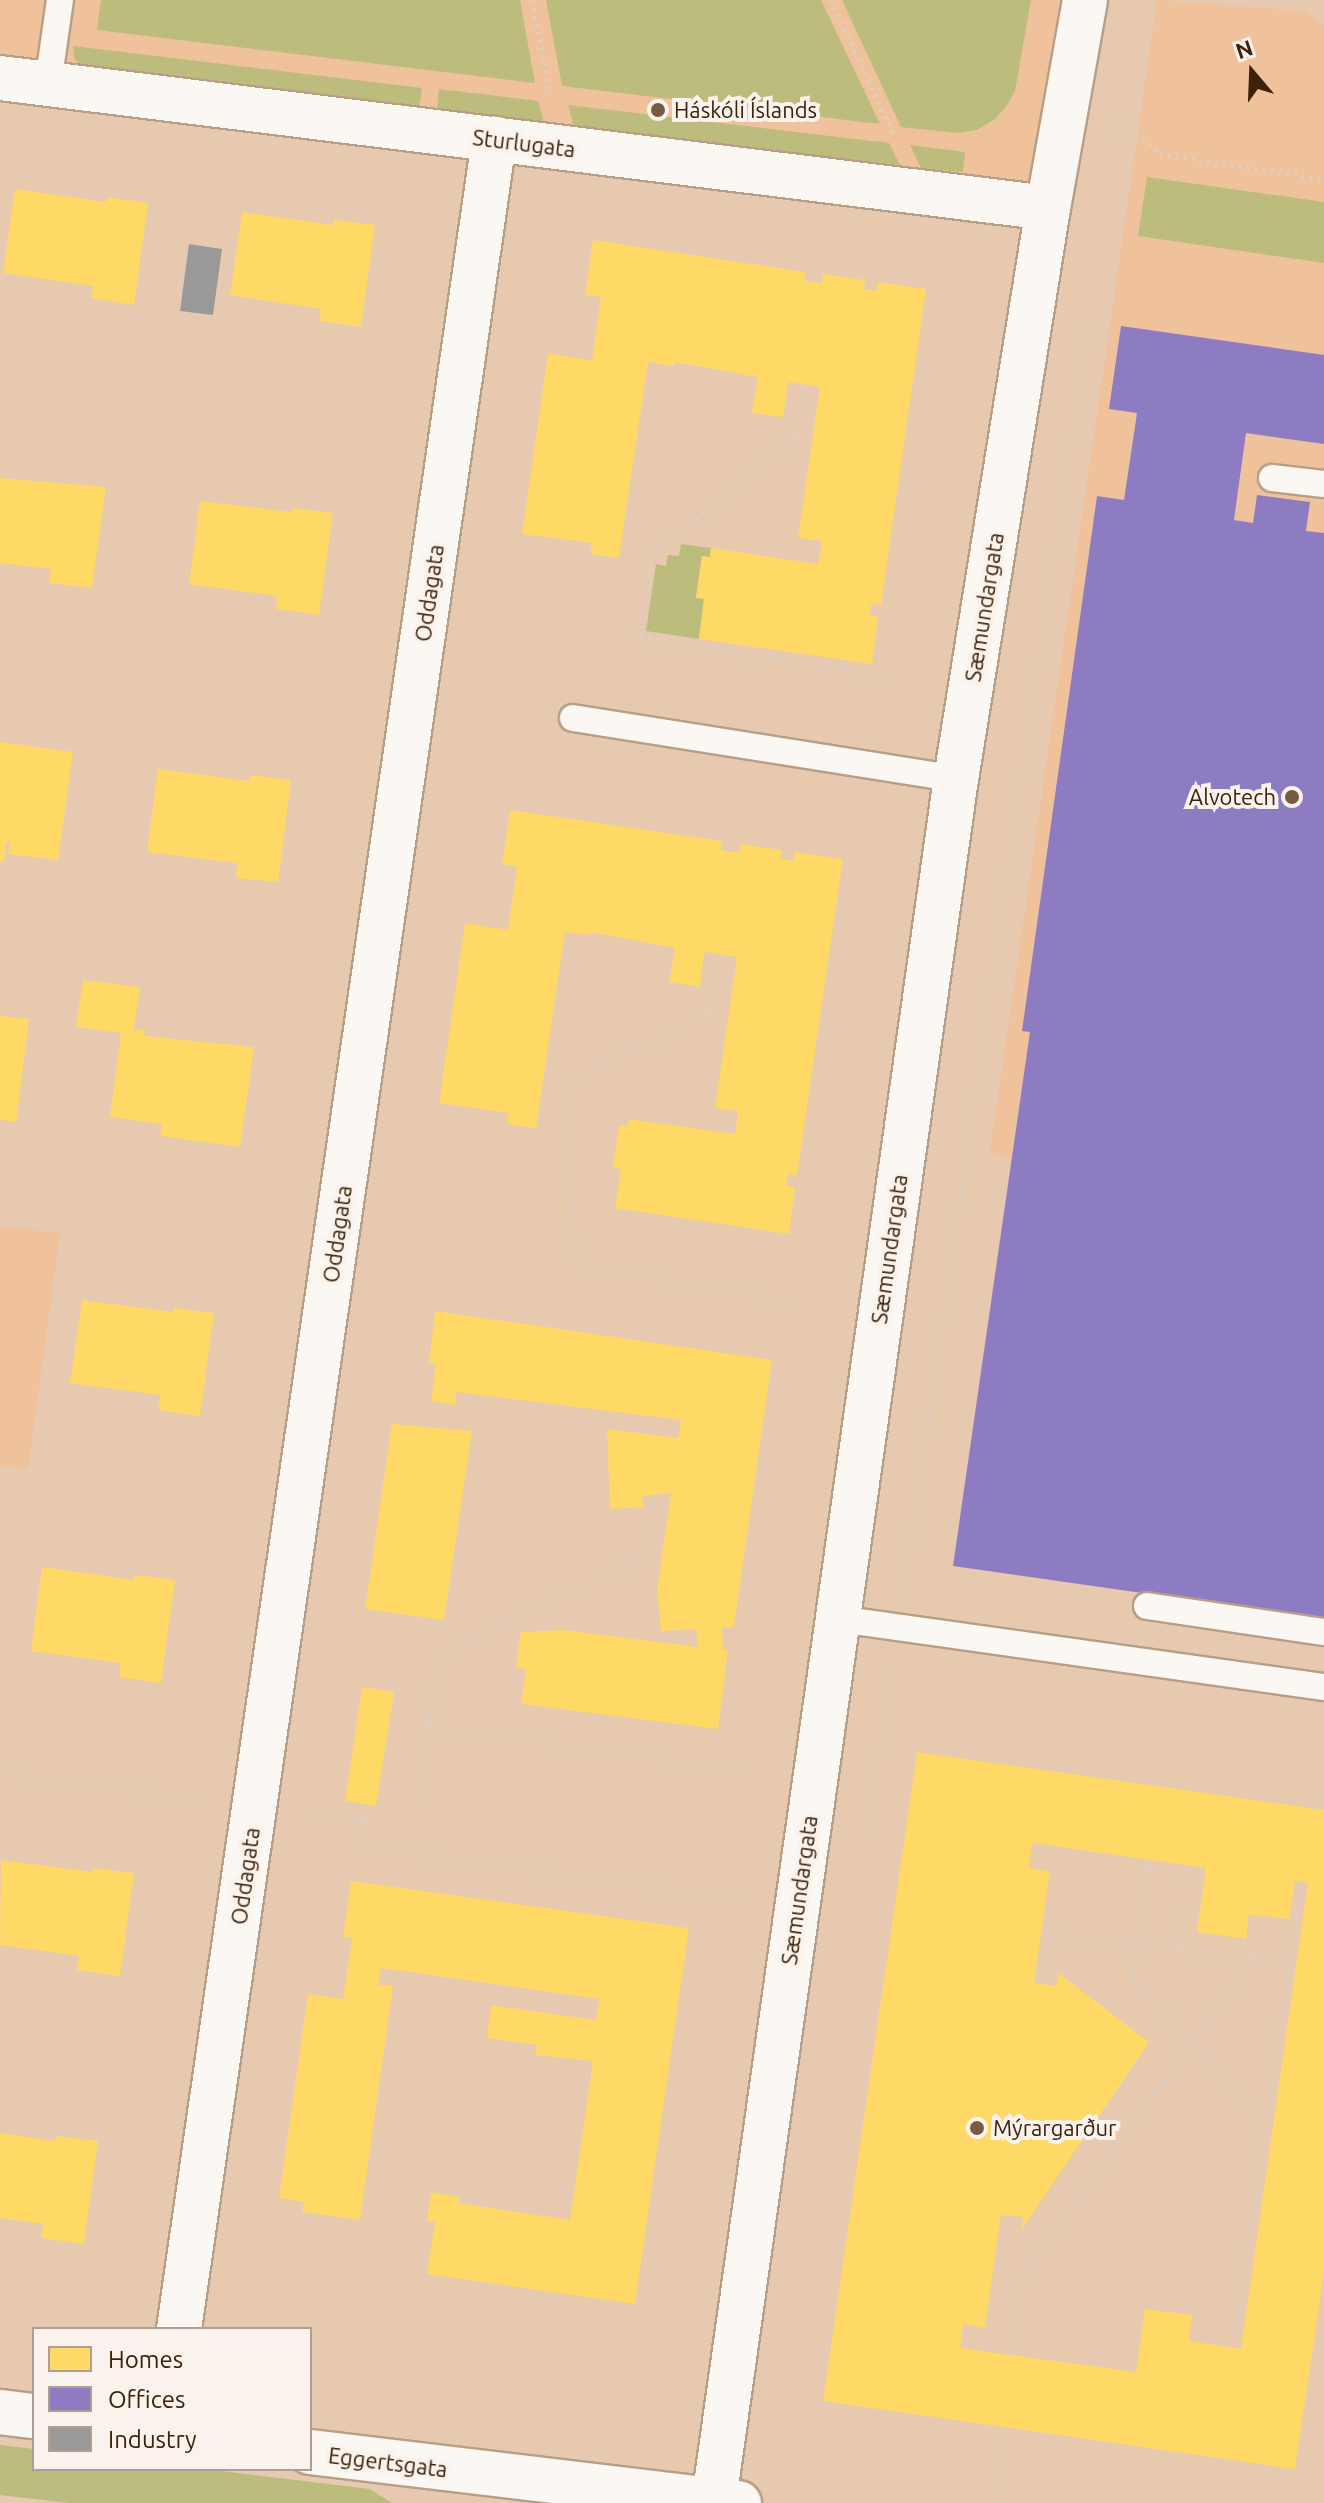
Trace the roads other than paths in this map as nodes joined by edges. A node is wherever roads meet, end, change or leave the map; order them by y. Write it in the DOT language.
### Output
graph roads {
  1 [pos="60,0"];
  2 [pos="1085,0"];
  3 [pos="0,78"];
  4 [pos="48,84"];
  5 [pos="494,139"];
  6 [pos="1048,208"];
  7 [pos="1272,478"];
  8 [pos="1324,484"];
  9 [pos="573,718"];
  10 [pos="956,779"];
  11 [pos="1147,1606"];
  12 [pos="839,1619"];
  13 [pos="1324,1632"];
  14 [pos="1324,1687"];
  15 [pos="179,2327"];
  16 [pos="0,2412"];
  17 [pos="32,2416"];
  18 [pos="312,2452"];
  19 [pos="465,2487"];
  20 [pos="726,2502"];
  1 -- 4 [label="lane"];
  2 -- 6 [label="street, Sæmundargata"];
  3 -- 4 [label="street, Sturlugata"];
  4 -- 5 [label="street, Sturlugata"];
  5 -- 6 [label="street, Sturlugata"];
  5 -- 15 [label="street, Oddagata"];
  6 -- 10 [label="street, Sæmundargata"];
  7 -- 8 [label="lane"];
  9 -- 10 [label="lane"];
  10 -- 12 [label="street, Sæmundargata"];
  11 -- 13 [label="lane"];
  12 -- 14 [label="lane"];
  12 -- 20 [label="street, Sæmundargata"];
  16 -- 17 [label="street"];
  18 -- 19 [label="street, Eggertsgata"];
  19 -- 20 [label="street, Eggertsgata"];
}
